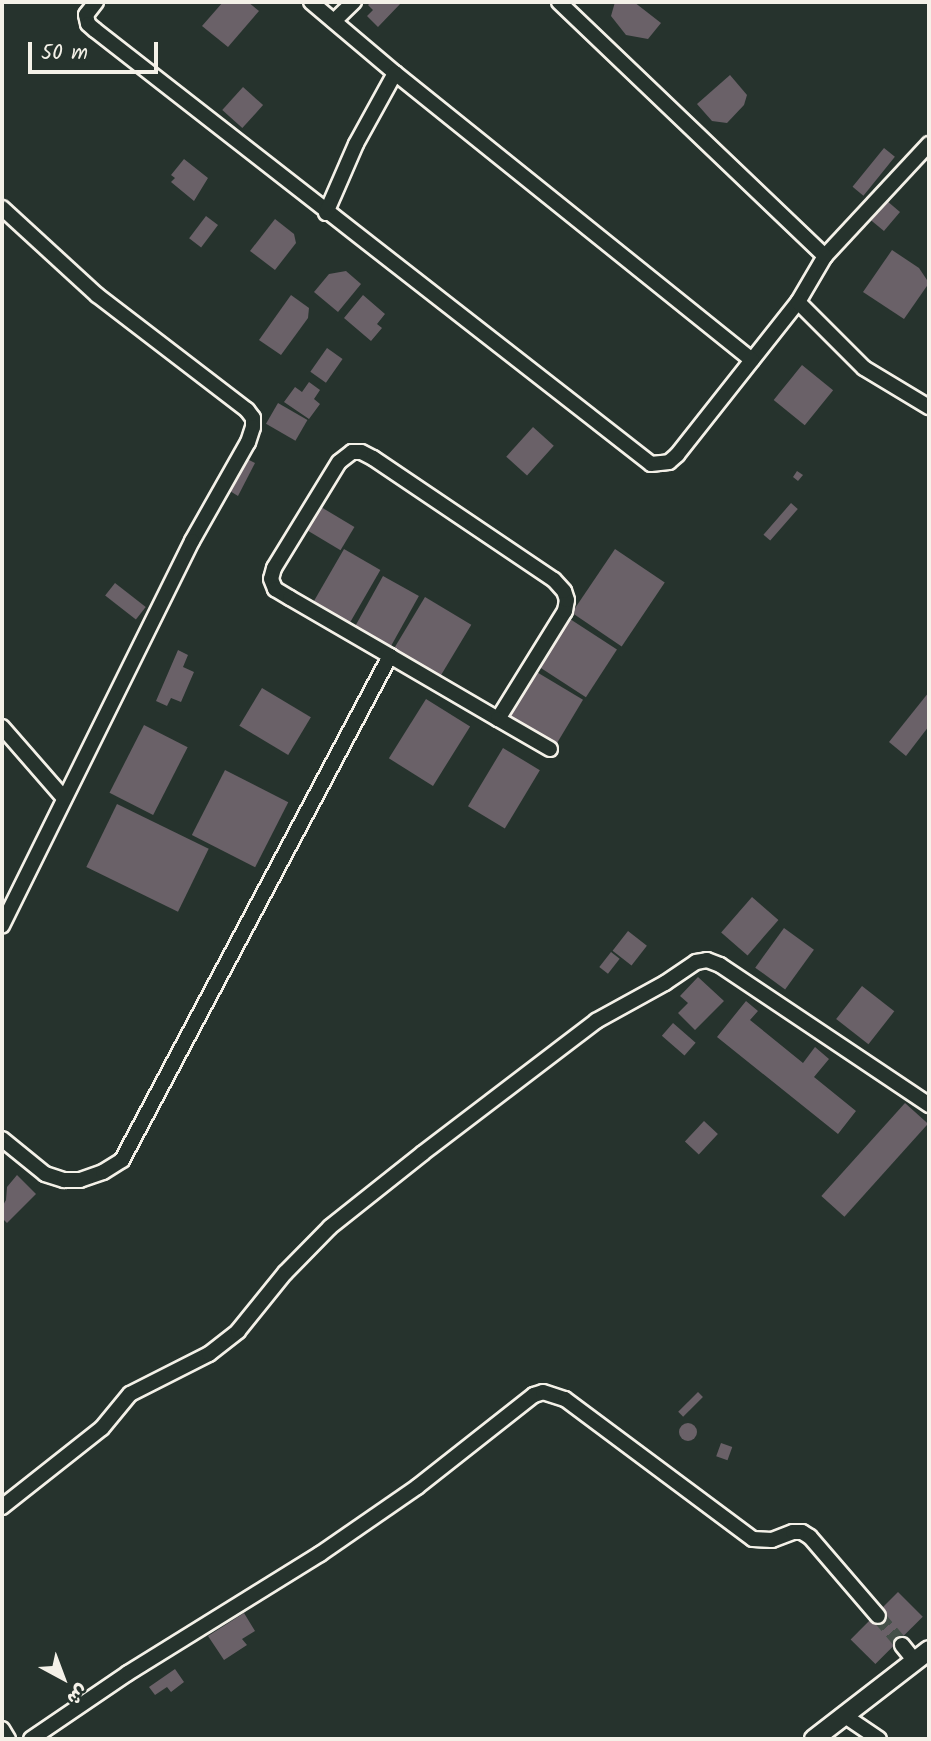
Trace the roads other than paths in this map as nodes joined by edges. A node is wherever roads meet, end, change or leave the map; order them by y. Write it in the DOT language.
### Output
graph roads {
  1 [pos="96,2"];
  2 [pos="311,2"];
  3 [pos="354,2"];
  4 [pos="559,2"];
  5 [pos="334,21"];
  6 [pos="395,74"];
  7 [pos="929,144"];
  8 [pos="2,208"];
  9 [pos="326,213"];
  10 [pos="825,256"];
  11 [pos="798,302"];
  12 [pos="752,359"];
  13 [pos="929,407"];
  14 [pos="390,656"];
  15 [pos="498,719"];
  16 [pos="2,727"];
  17 [pos="550,749"];
  18 [pos="64,799"];
  19 [pos="2,926"];
  20 [pos="929,1105"];
  21 [pos="2,1139"];
  22 [pos="2,1507"];
  23 [pos="878,1616"];
  24 [pos="902,1644"];
  25 [pos="922,1656"];
  26 [pos="845,1716"];
  27 [pos="2,1729"];
  28 [pos="8,1739"];
  29 [pos="31,1739"];
  30 [pos="814,1739"];
  31 [pos="879,1739"];
  1 -- 9 [label="street"];
  2 -- 5 [label="street"];
  3 -- 5 [label="street"];
  4 -- 10 [label="street"];
  5 -- 6 [label="street"];
  6 -- 9 [label="street"];
  6 -- 12 [label="street"];
  7 -- 10 [label="street"];
  8 -- 18 [label="street"];
  9 -- 12 [label="street"];
  10 -- 11 [label="street"];
  11 -- 12 [label="street"];
  11 -- 13 [label="street"];
  14 -- 15 [label="street"];
  14 -- 15 [label="street"];
  14 -- 21 [label="street"];
  15 -- 17 [label="street"];
  16 -- 18 [label="street"];
  18 -- 19 [label="street"];
  20 -- 22 [label="street"];
  23 -- 29 [label="street"];
  24 -- 25 [label="street"];
  25 -- 26 [label="street"];
  26 -- 30 [label="street"];
  26 -- 31 [label="street"];
  27 -- 28 [label="street"];
}
